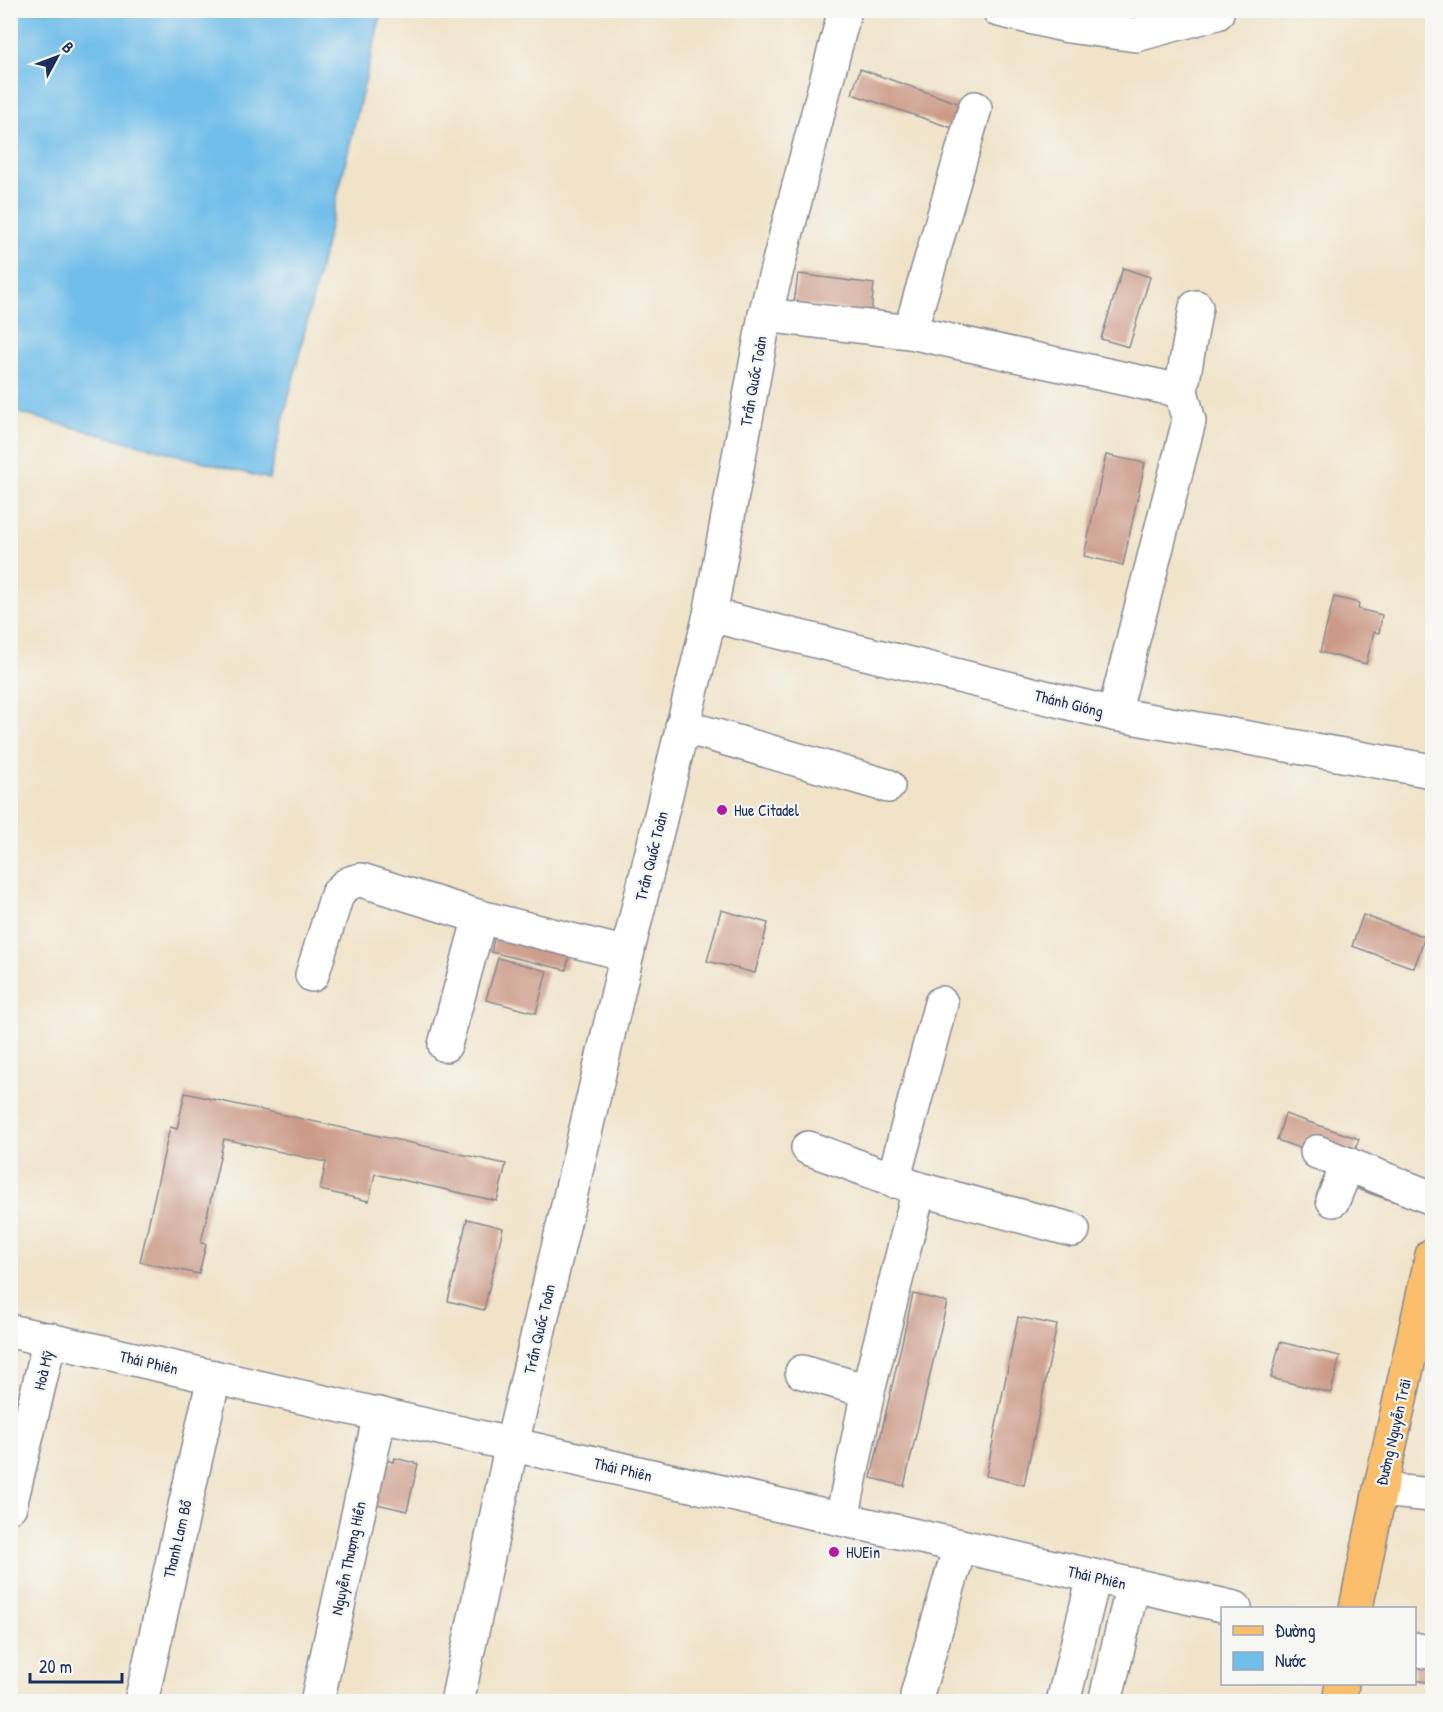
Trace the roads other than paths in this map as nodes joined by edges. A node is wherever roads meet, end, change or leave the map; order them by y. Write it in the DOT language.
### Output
graph roads {
  1 [pos="842,11"];
  2 [pos="1000,11"];
  3 [pos="1217,13"];
  4 [pos="975,108"];
  5 [pos="1196,307"];
  6 [pos="765,315"];
  7 [pos="910,332"];
  8 [pos="1181,391"];
  9 [pos="710,615"];
  10 [pos="1114,714"];
  11 [pos="682,726"];
  12 [pos="1432,771"];
  13 [pos="888,786"];
  14 [pos="480,917"];
  15 [pos="627,954"];
  16 [pos="312,975"];
  17 [pos="941,1003"];
  18 [pos="445,1045"];
  19 [pos="808,1148"];
  20 [pos="1317,1152"];
  21 [pos="1348,1164"];
  22 [pos="906,1185"];
  23 [pos="1432,1198"];
  24 [pos="1333,1200"];
  25 [pos="1073,1230"];
  26 [pos="1432,1255"];
  27 [pos="10,1330"];
  28 [pos="50,1340"];
  29 [pos="802,1372"];
  30 [pos="214,1377"];
  31 [pos="868,1391"];
  32 [pos="380,1414"];
  33 [pos="512,1444"];
  34 [pos="1380,1490"];
  35 [pos="1432,1495"];
  36 [pos="10,1506"];
  37 [pos="842,1519"];
  38 [pos="960,1546"];
  39 [pos="1094,1577"];
  40 [pos="1132,1585"];
  41 [pos="1231,1607"];
  42 [pos="1356,1607"];
  43 [pos="1416,1649"];
  44 [pos="1432,1653"];
  45 [pos="1342,1685"];
  46 [pos="917,1695"];
  47 [pos="141,1701"];
  48 [pos="317,1701"];
  49 [pos="457,1701"];
  50 [pos="1063,1701"];
  51 [pos="1105,1701"];
  52 [pos="1338,1701"];
  1 -- 6 [label="street, Trần Quốc Toản"];
  2 -- 3 [label="street"];
  4 -- 7 [label="street"];
  5 -- 8 [label="street"];
  6 -- 7 [label="street"];
  6 -- 9 [label="street, Trần Quốc Toản"];
  7 -- 8 [label="street"];
  8 -- 10 [label="street"];
  9 -- 10 [label="street, Thánh Gióng"];
  9 -- 11 [label="street, Trần Quốc Toản"];
  10 -- 12 [label="street, Thánh Gióng"];
  11 -- 13 [label="street"];
  11 -- 15 [label="street, Trần Quốc Toản"];
  14 -- 15 [label="street"];
  14 -- 16 [label="street"];
  14 -- 18 [label="street"];
  15 -- 33 [label="street, Trần Quốc Toản"];
  17 -- 22 [label="street"];
  19 -- 22 [label="street"];
  20 -- 21 [label="street"];
  21 -- 23 [label="street"];
  21 -- 24 [label="street"];
  22 -- 25 [label="street"];
  22 -- 31 [label="street"];
  26 -- 34 [label="main road, Đường Nguyễn Trãi"];
  27 -- 28 [label="street, Thái Phiên"];
  28 -- 30 [label="street, Thái Phiên"];
  28 -- 36 [label="street, Hoà Mỹ"];
  29 -- 31 [label="street"];
  30 -- 32 [label="street, Thái Phiên"];
  30 -- 47 [label="street, Thanh Lam Bồ"];
  31 -- 37 [label="street"];
  32 -- 33 [label="street, Thái Phiên"];
  32 -- 48 [label="street, Nguyễn Thượng Hiền"];
  33 -- 37 [label="street, Thái Phiên"];
  33 -- 49 [label="street, Trần Quốc Toản"];
  34 -- 35 [label="street"];
  34 -- 42 [label="main road, Đường Nguyễn Trãi"];
  37 -- 38 [label="street, Thái Phiên"];
  38 -- 39 [label="street, Thái Phiên"];
  38 -- 46 [label="street"];
  39 -- 40 [label="street, Thái Phiên"];
  39 -- 50 [label="street"];
  40 -- 41 [label="street, Thái Phiên"];
  40 -- 51 [label="street"];
  43 -- 44 [label="street"];
  45 -- 52 [label="main road"];
}
